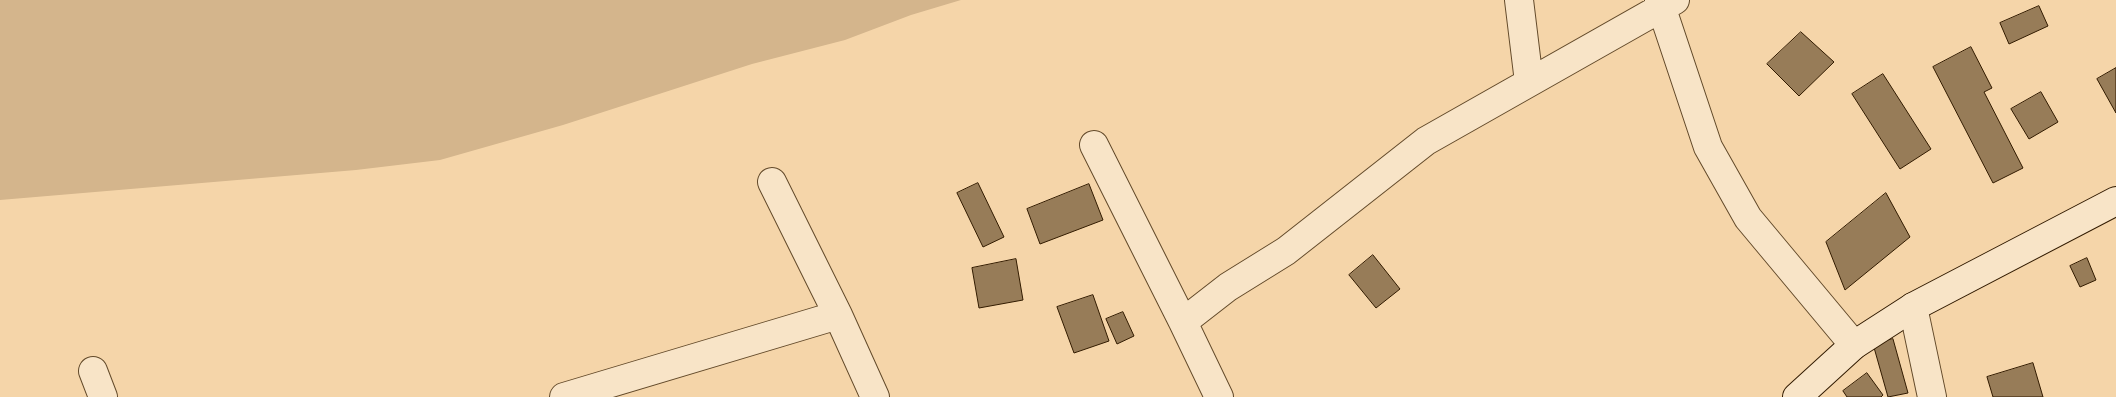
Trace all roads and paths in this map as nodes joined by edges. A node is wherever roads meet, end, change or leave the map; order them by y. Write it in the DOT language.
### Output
graph roads {
  1 [pos="1519,0"];
  2 [pos="1665,2"];
  3 [pos="1529,82"];
  4 [pos="1094,145"];
  5 [pos="772,182"];
  6 [pos="2116,201"];
  7 [pos="1913,307"];
  8 [pos="838,315"];
  9 [pos="1184,322"];
  10 [pos="1854,345"];
  11 [pos="93,371"];
  12 [pos="627,388"];
  13 [pos="103,397"];
  14 [pos="564,397"];
  15 [pos="876,397"];
  16 [pos="1219,397"];
  17 [pos="1797,397"];
  18 [pos="1932,397"];
  1 -- 3 [label="street"];
  2 -- 3 [label="street"];
  2 -- 10 [label="street"];
  3 -- 9 [label="street"];
  4 -- 9 [label="street"];
  5 -- 8 [label="street"];
  6 -- 7 [label="street"];
  7 -- 10 [label="street"];
  7 -- 18 [label="street"];
  8 -- 12 [label="street"];
  8 -- 15 [label="street"];
  9 -- 16 [label="street"];
  10 -- 17 [label="street"];
  11 -- 13 [label="street"];
  12 -- 14 [label="street"];
}
